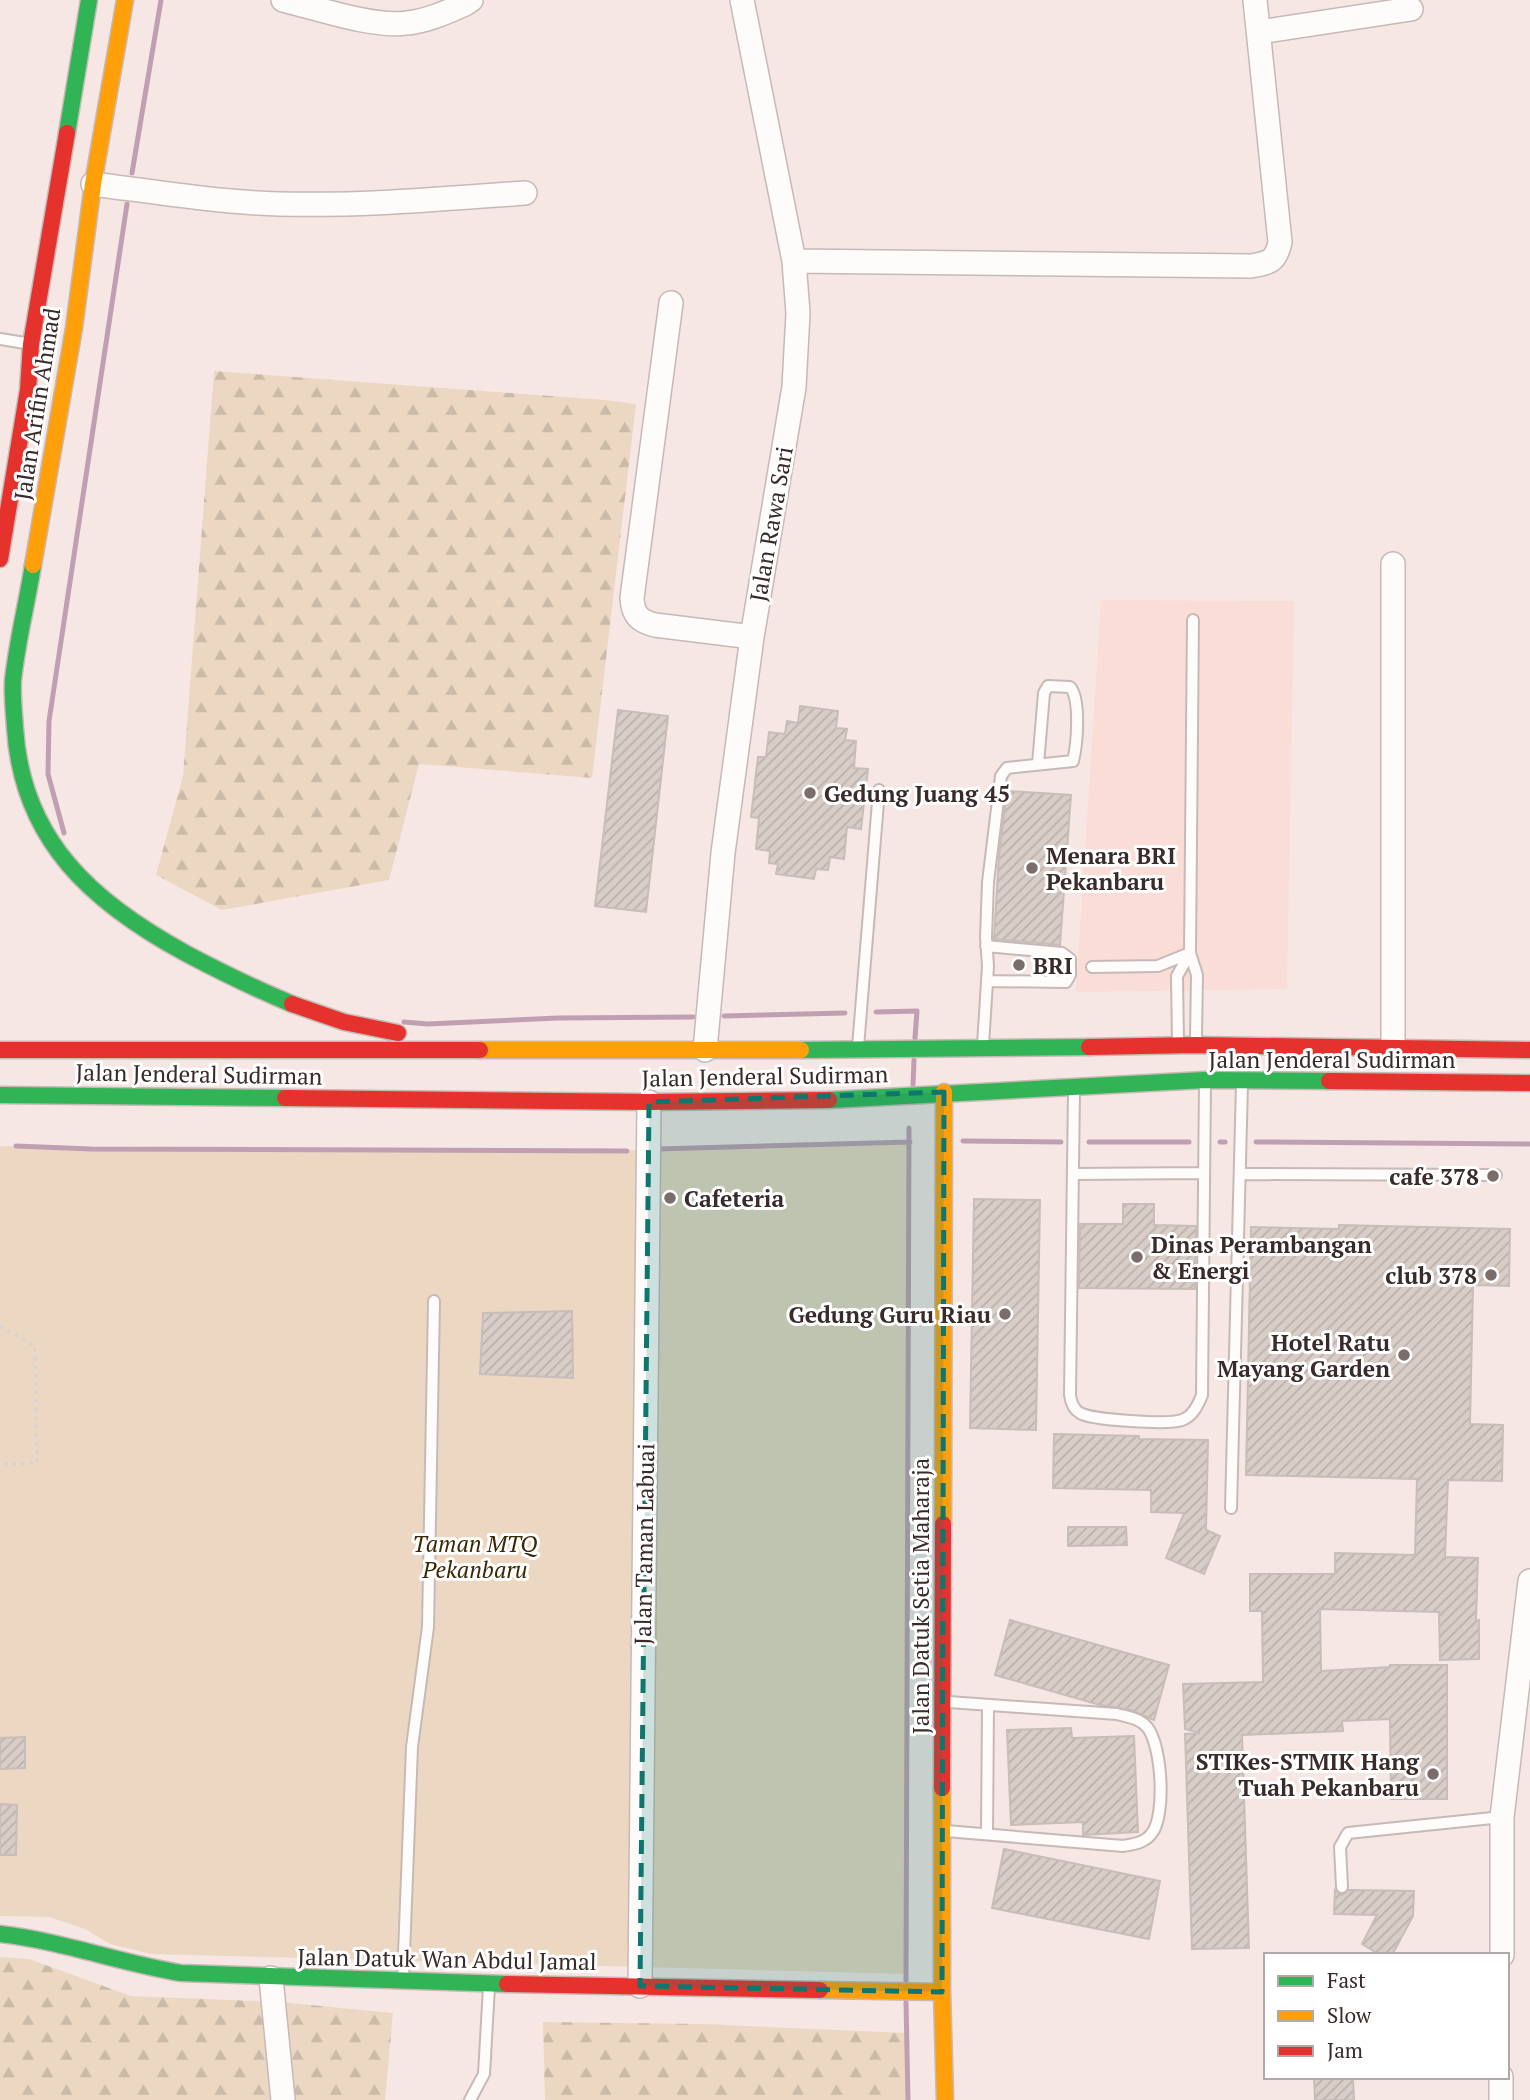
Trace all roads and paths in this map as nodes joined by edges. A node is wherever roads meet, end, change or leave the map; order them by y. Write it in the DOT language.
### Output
graph roads {
  1 [pos="89,0"];
  2 [pos="125,0"];
  3 [pos="283,0"];
  4 [pos="471,0"];
  5 [pos="742,0"];
  6 [pos="1255,0"];
  7 [pos="1412,9"];
  8 [pos="1259,32"];
  9 [pos="93,184"];
  10 [pos="525,193"];
  11 [pos="794,261"];
  12 [pos="671,303"];
  13 [pos="0,339"];
  14 [pos="31,344"];
  15 [pos="0,559"];
  16 [pos="1393,564"];
  17 [pos="1193,620"];
  18 [pos="752,637"];
  19 [pos="1038,764"];
  20 [pos="879,790"];
  21 [pos="986,946"];
  22 [pos="1190,953"];
  23 [pos="1092,967"];
  24 [pos="987,981"];
  25 [pos="1178,1045"];
  26 [pos="1196,1045"];
  27 [pos="983,1048"];
  28 [pos="1393,1049"];
  29 [pos="0,1050"];
  30 [pos="705,1050"];
  31 [pos="858,1050"];
  32 [pos="1530,1050"];
  33 [pos="505,1051"];
  34 [pos="1205,1080"];
  35 [pos="1242,1081"];
  36 [pos="1530,1083"];
  37 [pos="1074,1086"];
  38 [pos="944,1092"];
  39 [pos="0,1095"];
  40 [pos="649,1102"];
  41 [pos="1205,1173"];
  42 [pos="1073,1174"];
  43 [pos="1240,1174"];
  44 [pos="1496,1175"];
  45 [pos="434,1301"];
  46 [pos="0,1326"];
  47 [pos="0,1464"];
  48 [pos="1231,1508"];
  49 [pos="1530,1581"];
  50 [pos="943,1702"];
  51 [pos="988,1706"];
  52 [pos="1502,1817"];
  53 [pos="942,1830"];
  54 [pos="987,1833"];
  55 [pos="1342,1887"];
  56 [pos="0,1934"];
  57 [pos="1502,1953"];
  58 [pos="271,1978"];
  59 [pos="402,1982"];
  60 [pos="489,1984"];
  61 [pos="640,1986"];
  62 [pos="942,1992"];
  63 [pos="1501,2079"];
  64 [pos="283,2100"];
  65 [pos="470,2100"];
  66 [pos="945,2100"];
  67 [pos="1501,2100"];
  1 -- 14 [label="main road, Jalan Arifin Ahmad"];
  2 -- 9 [label="main road, Jalan Arifin Ahmad"];
  3 -- 4 [label="street"];
  5 -- 11 [label="street, Jalan Rawa Sari"];
  6 -- 8 [label="street"];
  7 -- 8 [label="street"];
  8 -- 11 [label="street"];
  9 -- 10 [label="street"];
  9 -- 33 [label="main road, Jalan Arifin Ahmad"];
  11 -- 18 [label="street, Jalan Rawa Sari"];
  12 -- 18 [label="street"];
  13 -- 14 [label="lane"];
  14 -- 15 [label="main road, Jalan Arifin Ahmad"];
  16 -- 28 [label="street"];
  17 -- 22 [label="lane"];
  18 -- 30 [label="street, Jalan Rawa Sari"];
  19 -- 19 [label="lane"];
  19 -- 21 [label="lane"];
  20 -- 31 [label="lane"];
  21 -- 24 [label="lane"];
  21 -- 24 [label="lane"];
  22 -- 23 [label="lane"];
  22 -- 25 [label="lane"];
  22 -- 26 [label="lane"];
  24 -- 27 [label="lane"];
  25 -- 26 [label="main road, Jalan Jenderal Sudirman"];
  25 -- 27 [label="main road, Jalan Jenderal Sudirman"];
  26 -- 28 [label="main road, Jalan Jenderal Sudirman"];
  27 -- 31 [label="main road, Jalan Jenderal Sudirman"];
  28 -- 32 [label="main road, Jalan Jenderal Sudirman"];
  29 -- 33 [label="main road, Jalan Jenderal Sudirman"];
  30 -- 31 [label="main road, Jalan Jenderal Sudirman"];
  30 -- 33 [label="main road, Jalan Jenderal Sudirman"];
  34 -- 35 [label="main road, Jalan Jenderal Sudirman"];
  34 -- 37 [label="main road, Jalan Jenderal Sudirman"];
  34 -- 41 [label="lane"];
  35 -- 36 [label="main road, Jalan Jenderal Sudirman"];
  35 -- 43 [label="lane"];
  37 -- 38 [label="main road, Jalan Jenderal Sudirman"];
  37 -- 42 [label="lane"];
  38 -- 40 [label="main road, Jalan Jenderal Sudirman"];
  38 -- 50 [label="main road, Jalan Datuk Setia Maharaja"];
  39 -- 40 [label="main road, Jalan Jenderal Sudirman"];
  40 -- 61 [label="street, Jalan Taman Labuai"];
  41 -- 42 [label="lane"];
  41 -- 42 [label="lane"];
  43 -- 44 [label="lane"];
  43 -- 48 [label="lane"];
  45 -- 59 [label="lane"];
  46 -- 47 [label="path"];
  49 -- 52 [label="street"];
  50 -- 51 [label="lane"];
  50 -- 53 [label="main road, Jalan Datuk Setia Maharaja"];
  51 -- 54 [label="lane"];
  51 -- 54 [label="lane"];
  52 -- 55 [label="lane"];
  52 -- 57 [label="street"];
  53 -- 54 [label="lane"];
  53 -- 62 [label="main road, Jalan Datuk Setia Maharaja"];
  56 -- 58 [label="main road, Jalan Datuk Wan Abdul Jamal"];
  58 -- 59 [label="main road, Jalan Datuk Wan Abdul Jamal"];
  58 -- 64 [label="street"];
  59 -- 60 [label="main road, Jalan Datuk Wan Abdul Jamal"];
  60 -- 61 [label="main road, Jalan Datuk Wan Abdul Jamal"];
  60 -- 65 [label="lane"];
  61 -- 62 [label="main road, Jalan Datuk Wan Abdul Jamal"];
  62 -- 66 [label="main road, Jalan Datuk Setia Maharaja"];
  63 -- 67 [label="street"];
}
